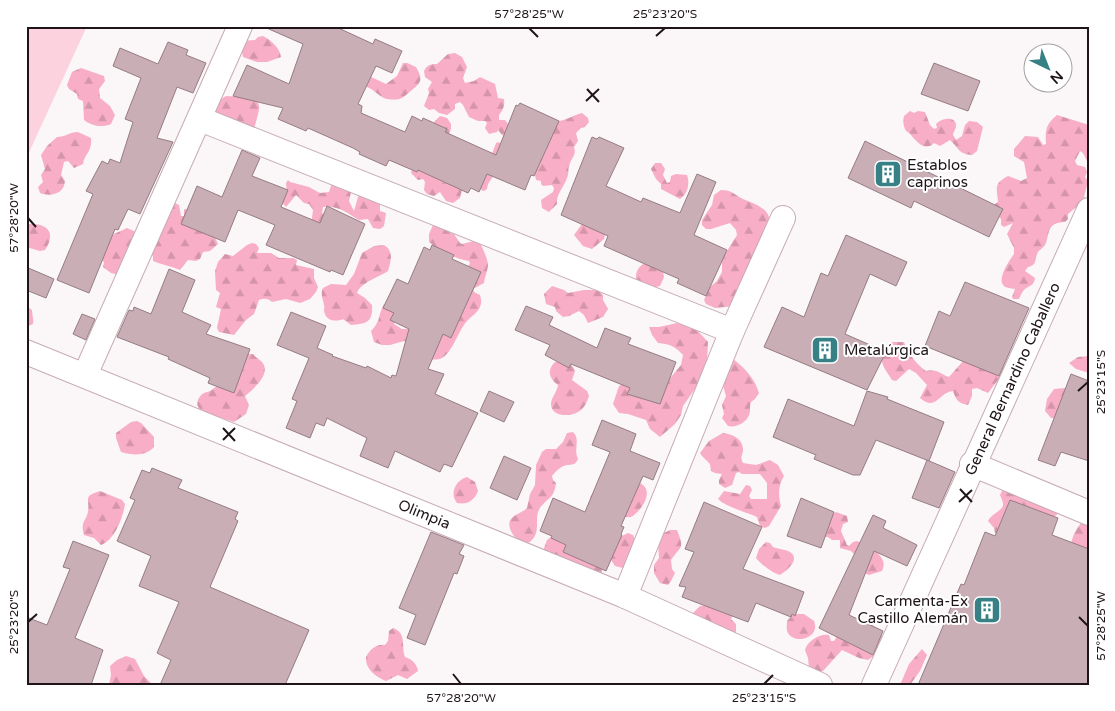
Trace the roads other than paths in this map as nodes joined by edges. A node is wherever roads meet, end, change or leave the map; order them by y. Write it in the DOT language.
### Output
graph roads {
  1 [pos="240,26"];
  2 [pos="200,119"];
  3 [pos="783,218"];
  4 [pos="1087,218"];
  5 [pos="732,331"];
  6 [pos="26,352"];
  7 [pos="85,376"];
  8 [pos="972,464"];
  9 [pos="1089,513"];
  10 [pos="625,596"];
  11 [pos="820,685"];
  12 [pos="874,685"];
  1 -- 2 [label="street"];
  2 -- 5 [label="street"];
  2 -- 7 [label="street"];
  3 -- 5 [label="street"];
  4 -- 8 [label="street, General Bernardino Caballero"];
  5 -- 10 [label="street"];
  6 -- 7 [label="street, Olimpia"];
  7 -- 10 [label="street, Olimpia"];
  8 -- 9 [label="street"];
  8 -- 12 [label="street, General Bernardino Caballero"];
  10 -- 11 [label="street, Olimpia"];
}
